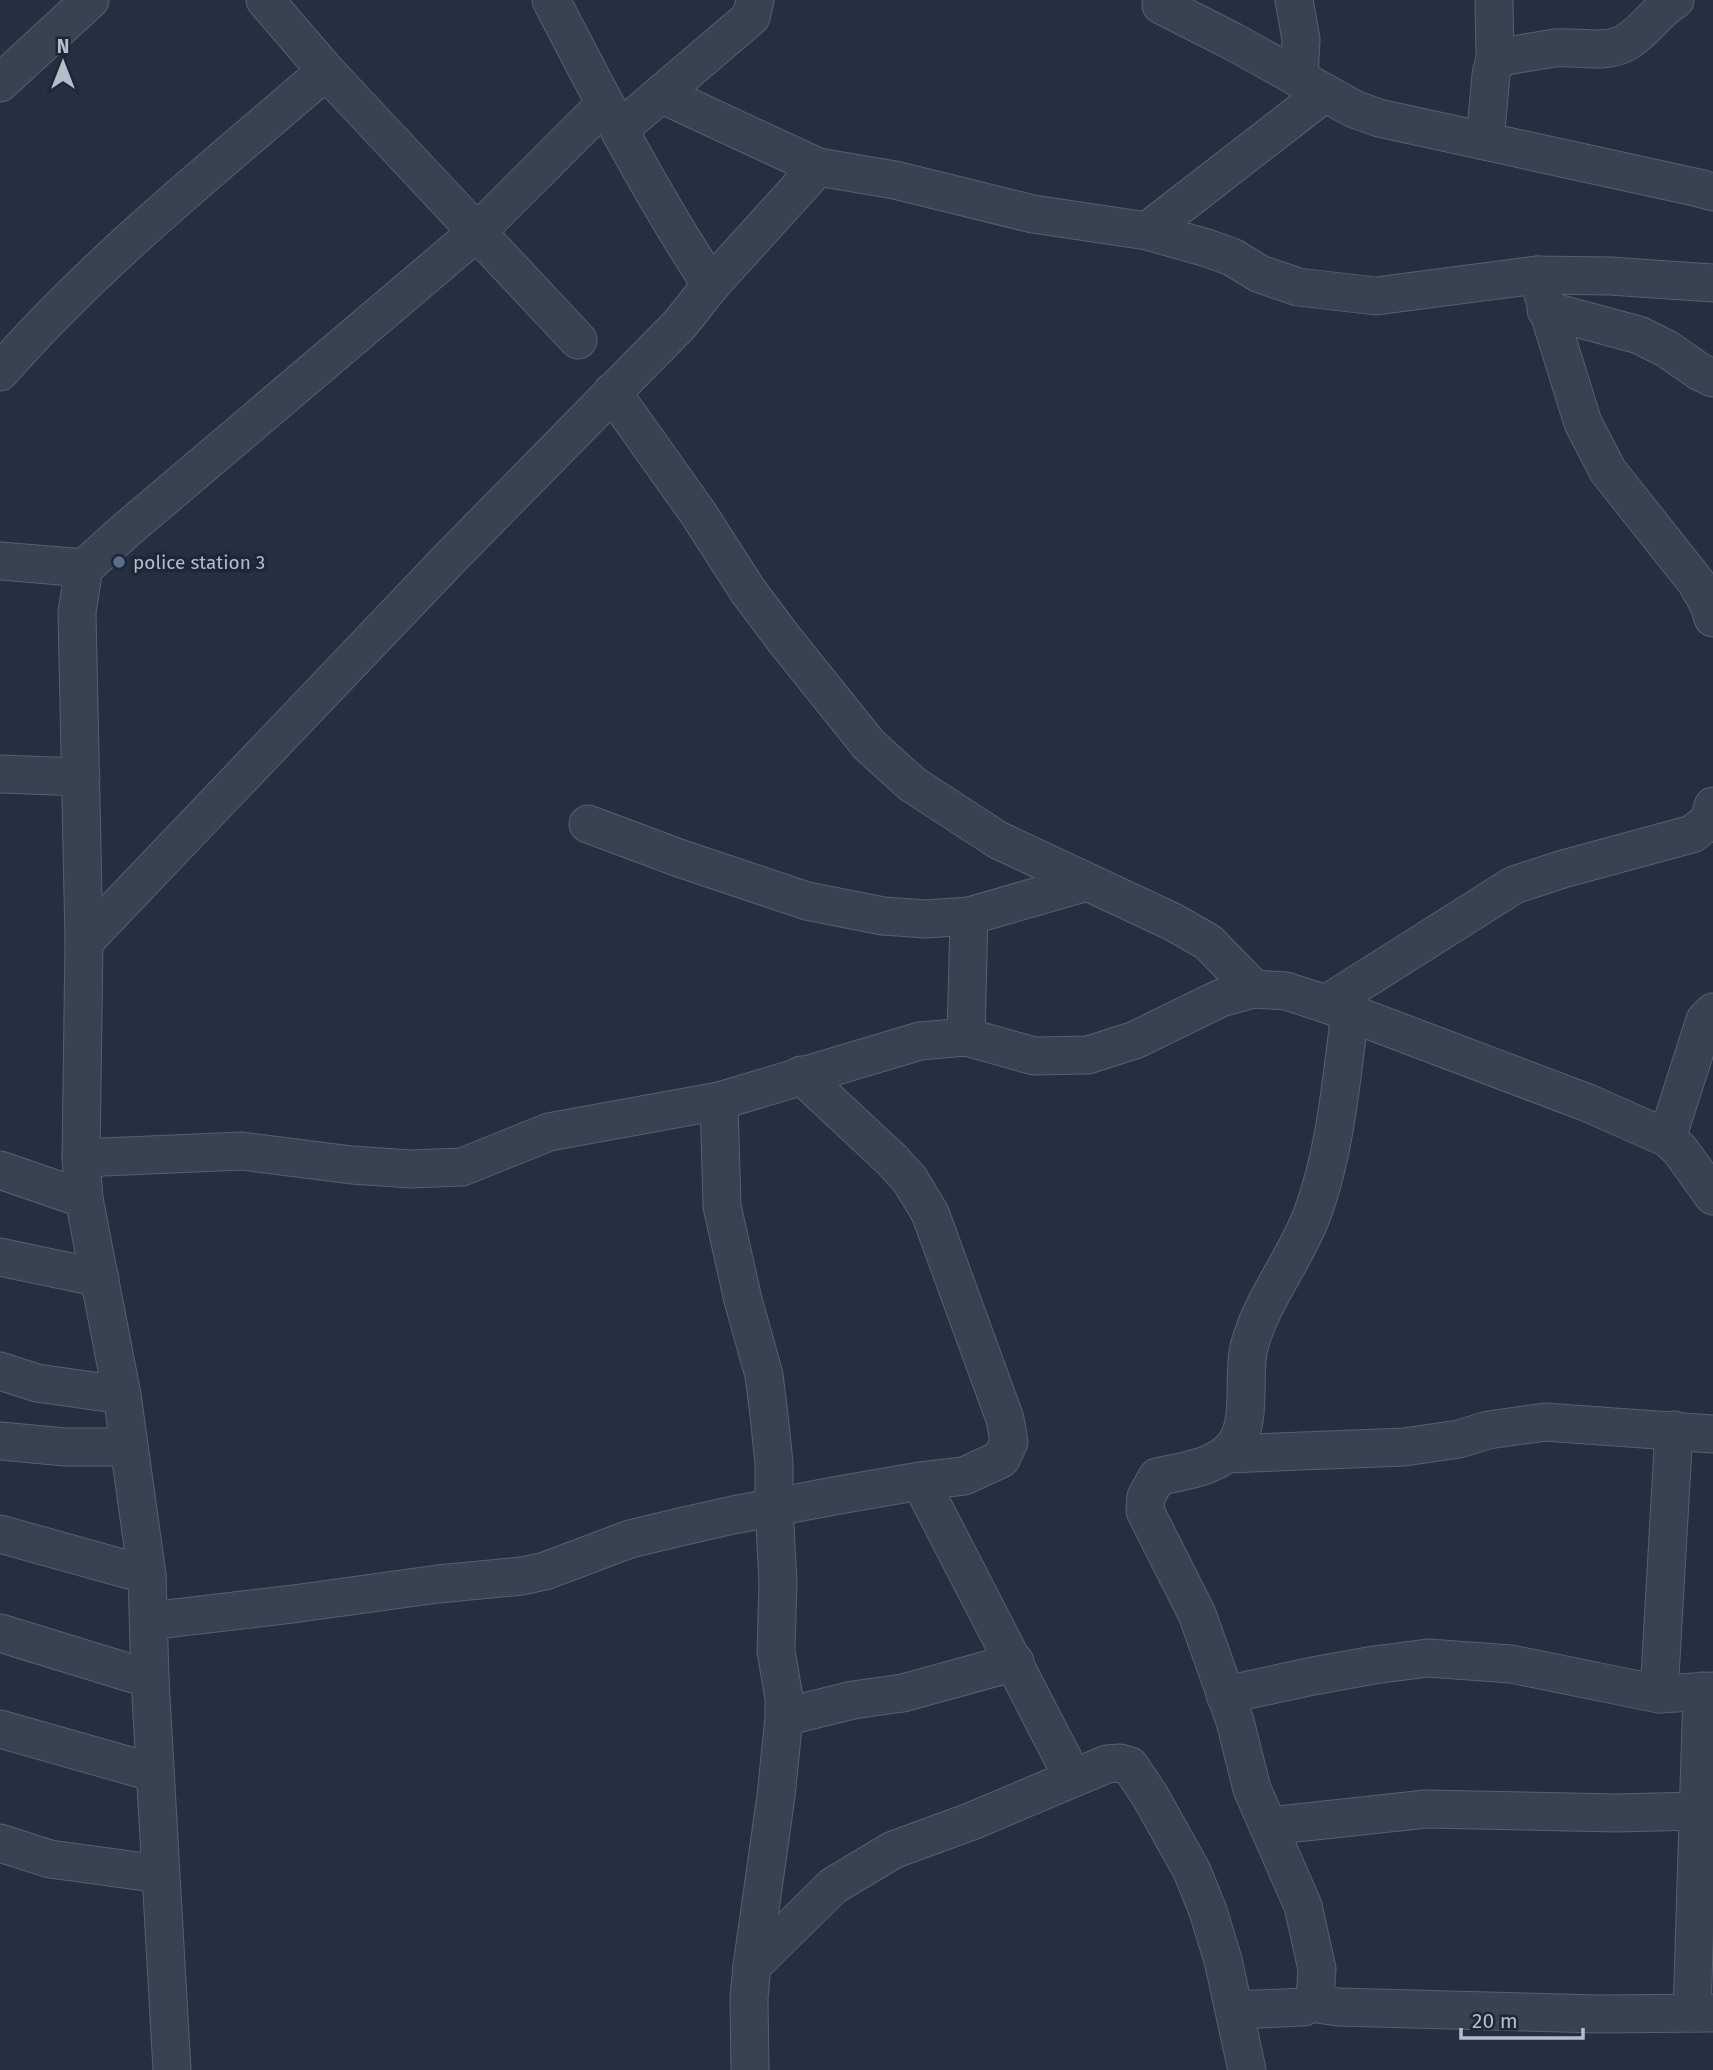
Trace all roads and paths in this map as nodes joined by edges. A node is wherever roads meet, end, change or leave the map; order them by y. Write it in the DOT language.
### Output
graph roads {
  1 [pos="90,0"];
  2 [pos="265,0"];
  3 [pos="551,0"];
  4 [pos="755,0"];
  5 [pos="1294,0"];
  6 [pos="1494,0"];
  7 [pos="1675,0"];
  8 [pos="1161,5"];
  9 [pos="1494,58"];
  10 [pos="326,71"];
  11 [pos="0,83"];
  12 [pos="1312,86"];
  13 [pos="661,94"];
  14 [pos="613,117"];
  15 [pos="1485,141"];
  16 [pos="818,167"];
  17 [pos="1713,192"];
  18 [pos="1147,231"];
  19 [pos="477,232"];
  20 [pos="1537,275"];
  21 [pos="1713,283"];
  22 [pos="711,285"];
  23 [pos="1546,310"];
  24 [pos="578,340"];
  25 [pos="0,372"];
  26 [pos="1713,378"];
  27 [pos="612,392"];
  28 [pos="0,561"];
  29 [pos="84,568"];
  30 [pos="1713,618"];
  31 [pos="0,775"];
  32 [pos="81,777"];
  33 [pos="1713,806"];
  34 [pos="588,824"];
  35 [pos="1087,882"];
  36 [pos="969,916"];
  37 [pos="84,942"];
  38 [pos="1254,989"];
  39 [pos="1338,1009"];
  40 [pos="1713,1012"];
  41 [pos="966,1037"];
  42 [pos="801,1075"];
  43 [pos="719,1101"];
  44 [pos="1667,1138"];
  45 [pos="81,1158"];
  46 [pos="0,1170"];
  47 [pos="1713,1196"];
  48 [pos="84,1199"];
  49 [pos="0,1256"];
  50 [pos="100,1278"];
  51 [pos="0,1371"];
  52 [pos="122,1395"];
  53 [pos="1674,1430"];
  54 [pos="1713,1434"];
  55 [pos="0,1441"];
  56 [pos="129,1447"];
  57 [pos="1227,1454"];
  58 [pos="920,1481"];
  59 [pos="774,1507"];
  60 [pos="0,1534"];
  61 [pos="146,1575"];
  62 [pos="149,1621"];
  63 [pos="0,1633"];
  64 [pos="1015,1662"];
  65 [pos="150,1679"];
  66 [pos="1707,1691"];
  67 [pos="1659,1693"];
  68 [pos="1225,1695"];
  69 [pos="784,1717"];
  70 [pos="0,1729"];
  71 [pos="155,1773"];
  72 [pos="1073,1778"];
  73 [pos="1699,1811"];
  74 [pos="1268,1826"];
  75 [pos="0,1843"];
  76 [pos="160,1874"];
  77 [pos="752,1966"];
  78 [pos="1311,2003"];
  79 [pos="1235,2010"];
  80 [pos="1703,2013"];
  81 [pos="172,2070"];
  82 [pos="750,2070"];
  83 [pos="1247,2070"];
  1 -- 11 [label="street"];
  2 -- 10 [label="street"];
  3 -- 14 [label="street"];
  4 -- 13 [label="street"];
  5 -- 12 [label="street"];
  6 -- 9 [label="street"];
  7 -- 9 [label="street"];
  8 -- 12 [label="street"];
  9 -- 15 [label="street"];
  10 -- 19 [label="street"];
  10 -- 25 [label="street"];
  12 -- 15 [label="street"];
  12 -- 18 [label="street"];
  13 -- 14 [label="street"];
  13 -- 16 [label="street"];
  14 -- 19 [label="street"];
  14 -- 22 [label="street"];
  15 -- 17 [label="street"];
  16 -- 18 [label="street"];
  16 -- 22 [label="street"];
  18 -- 20 [label="street"];
  19 -- 24 [label="street"];
  19 -- 29 [label="street"];
  20 -- 21 [label="street"];
  20 -- 23 [label="street"];
  22 -- 27 [label="street"];
  23 -- 26 [label="street"];
  23 -- 30 [label="street"];
  27 -- 35 [label="street"];
  27 -- 37 [label="street"];
  28 -- 29 [label="street"];
  29 -- 32 [label="street"];
  31 -- 32 [label="street"];
  32 -- 37 [label="street"];
  33 -- 39 [label="street"];
  34 -- 36 [label="street"];
  35 -- 36 [label="street"];
  35 -- 38 [label="street"];
  36 -- 41 [label="street"];
  37 -- 45 [label="street"];
  38 -- 39 [label="street"];
  38 -- 41 [label="street"];
  39 -- 44 [label="street"];
  39 -- 57 [label="street"];
  40 -- 44 [label="street"];
  41 -- 42 [label="street"];
  42 -- 43 [label="street"];
  42 -- 58 [label="street"];
  43 -- 45 [label="street"];
  43 -- 59 [label="street"];
  44 -- 47 [label="street"];
  45 -- 48 [label="street"];
  46 -- 48 [label="street"];
  48 -- 50 [label="street"];
  49 -- 50 [label="street"];
  50 -- 52 [label="street"];
  51 -- 52 [label="street"];
  52 -- 56 [label="street"];
  53 -- 54 [label="street"];
  53 -- 57 [label="street"];
  53 -- 67 [label="street"];
  55 -- 56 [label="street"];
  56 -- 61 [label="street"];
  57 -- 68 [label="street"];
  58 -- 59 [label="street"];
  58 -- 64 [label="street"];
  59 -- 62 [label="street"];
  59 -- 69 [label="street"];
  60 -- 61 [label="street"];
  61 -- 62 [label="street"];
  62 -- 65 [label="street"];
  63 -- 65 [label="street"];
  64 -- 69 [label="street"];
  64 -- 72 [label="street"];
  65 -- 71 [label="street"];
  66 -- 67 [label="street"];
  66 -- 73 [label="street"];
  67 -- 68 [label="street"];
  68 -- 74 [label="street"];
  69 -- 77 [label="street"];
  70 -- 71 [label="street"];
  71 -- 76 [label="street"];
  72 -- 77 [label="street"];
  72 -- 79 [label="street"];
  73 -- 74 [label="street"];
  73 -- 80 [label="street"];
  74 -- 78 [label="street"];
  75 -- 76 [label="street"];
  76 -- 81 [label="street"];
  77 -- 82 [label="street"];
  78 -- 79 [label="street"];
  78 -- 80 [label="street"];
  79 -- 83 [label="street"];
}
